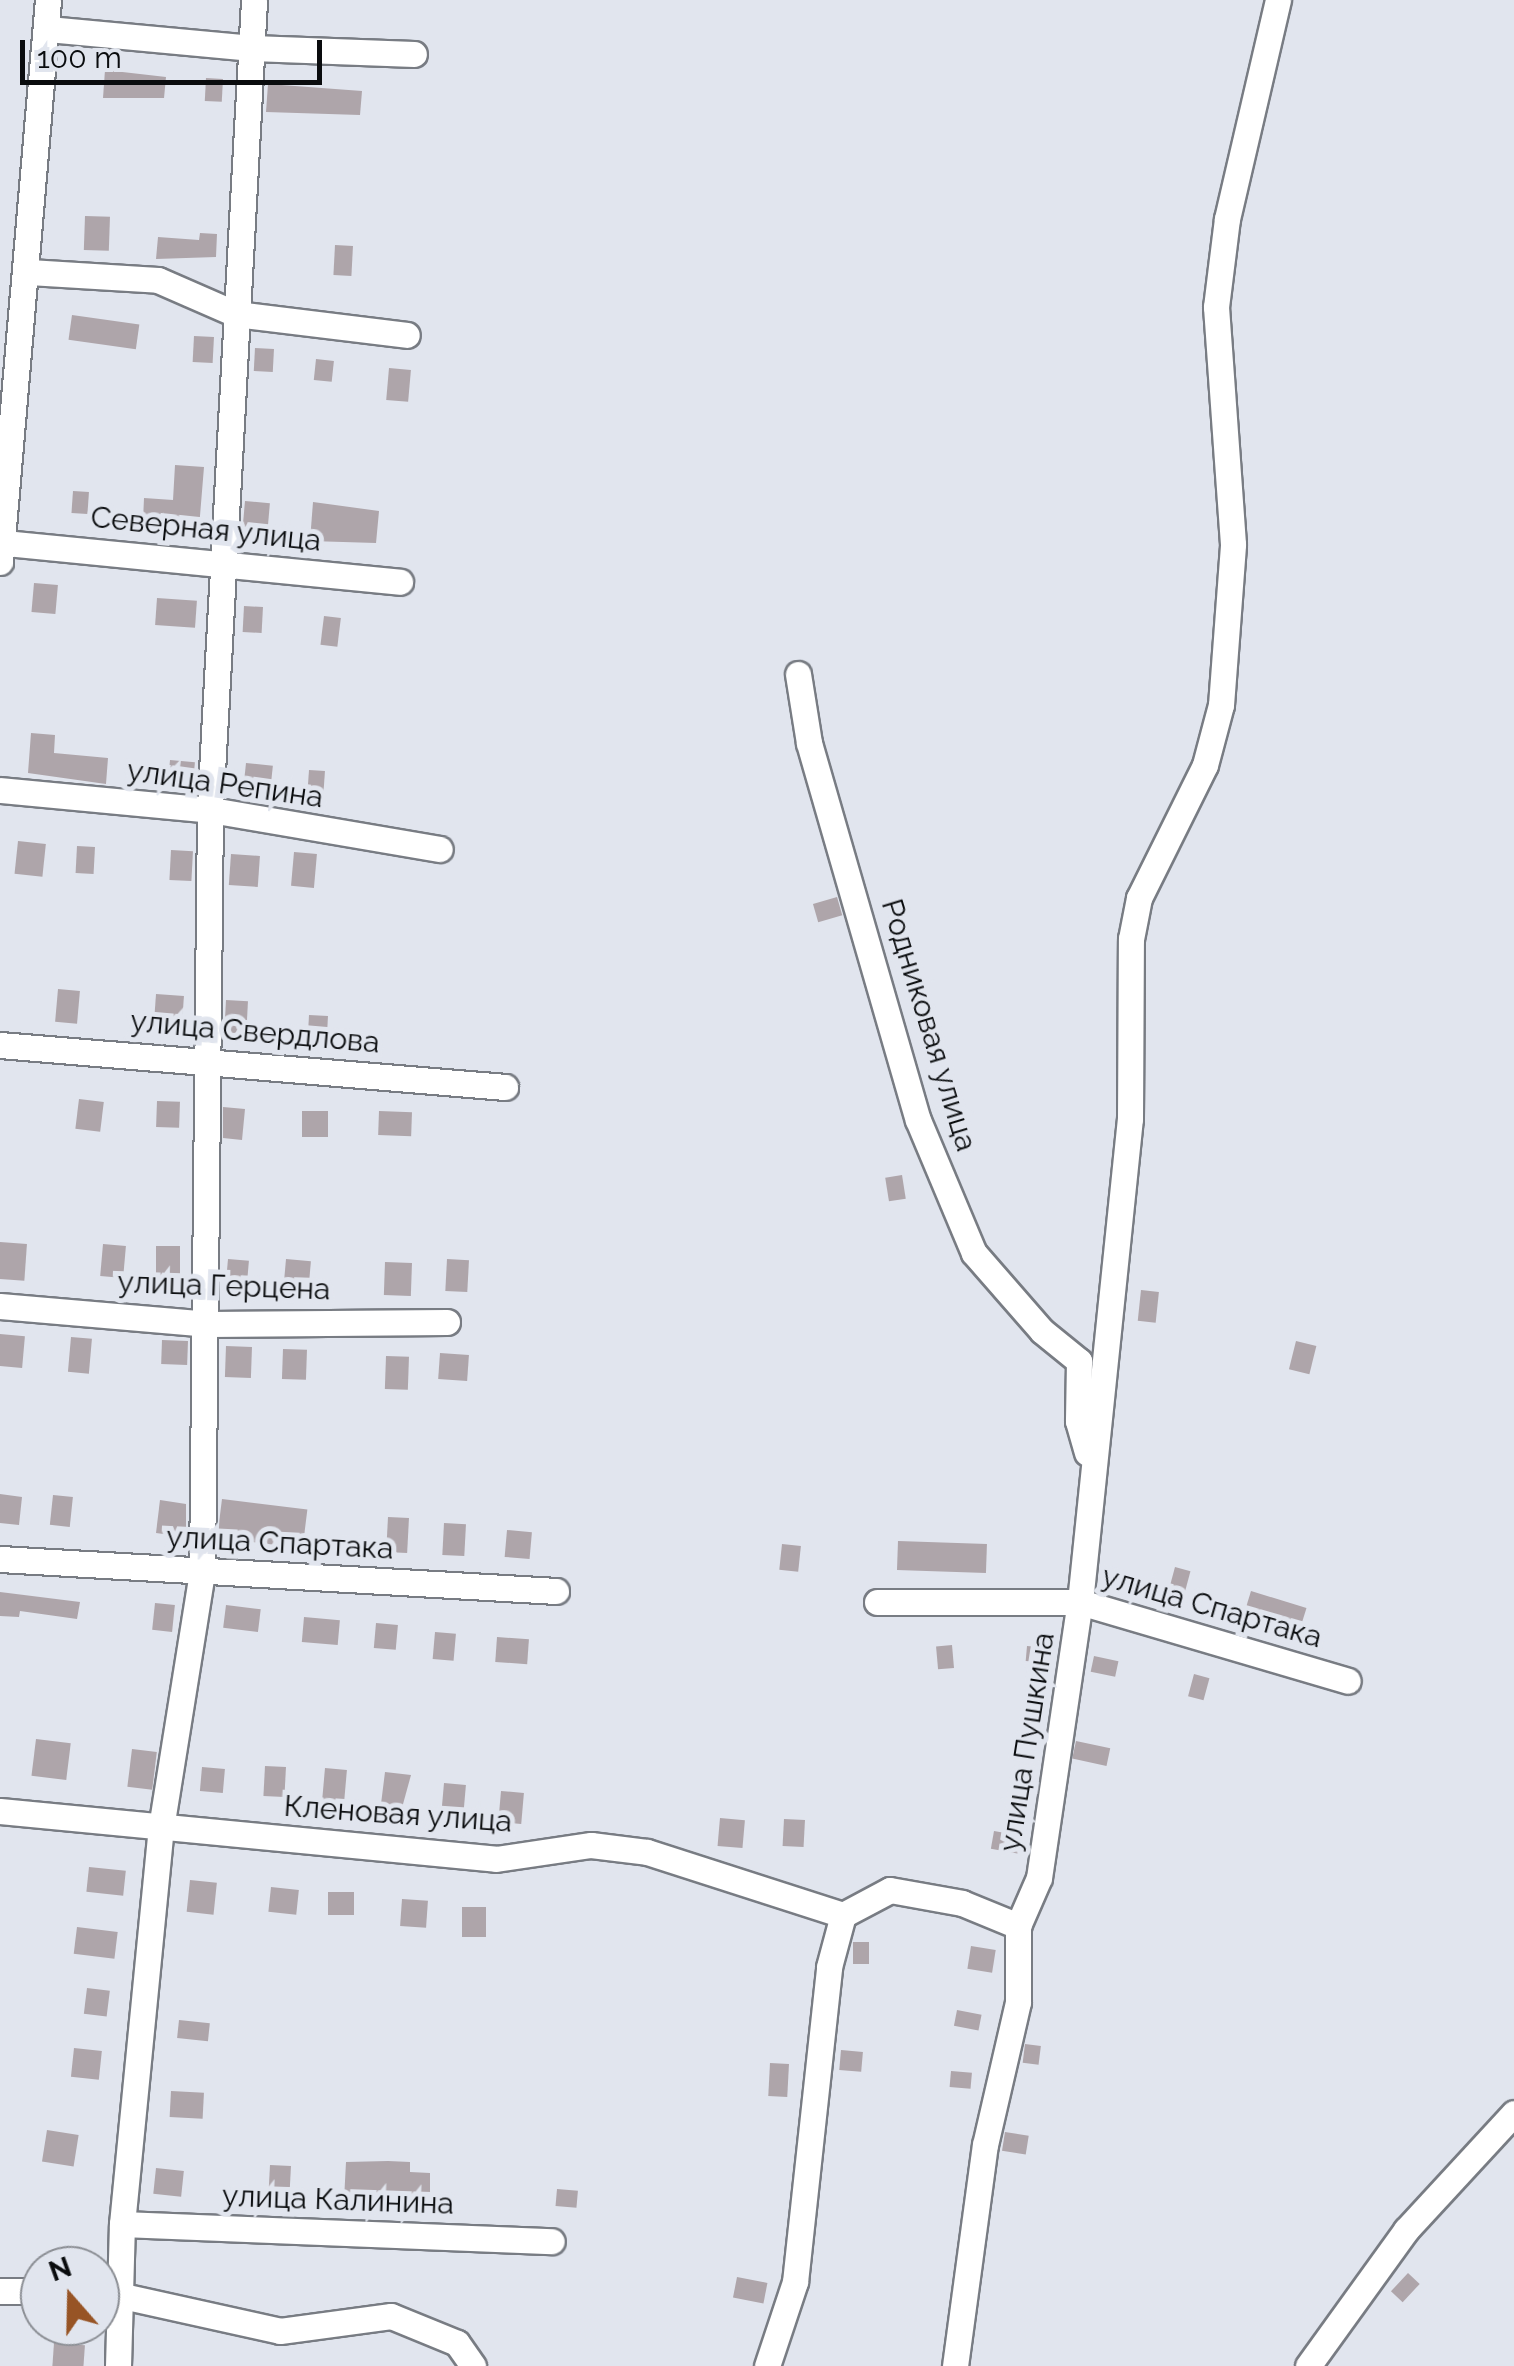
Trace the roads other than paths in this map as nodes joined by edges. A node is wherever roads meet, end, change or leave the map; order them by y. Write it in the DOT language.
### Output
graph roads {
  1 [pos="48,0"];
  2 [pos="254,0"];
  3 [pos="1278,0"];
  4 [pos="48,30"];
  5 [pos="252,48"];
  6 [pos="414,54"];
  7 [pos="29,272"];
  8 [pos="236,314"];
  9 [pos="407,334"];
  10 [pos="2,552"];
  11 [pos="224,562"];
  12 [pos="400,582"];
  13 [pos="798,674"];
  14 [pos="0,790"];
  15 [pos="211,810"];
  16 [pos="440,849"];
  17 [pos="0,1045"];
  18 [pos="204,1061"];
  19 [pos="505,1087"];
  20 [pos="0,1306"];
  21 [pos="447,1322"];
  22 [pos="209,1324"];
  23 [pos="1092,1471"];
  24 [pos="0,1559"];
  25 [pos="202,1572"];
  26 [pos="556,1591"];
  27 [pos="877,1602"];
  28 [pos="1080,1602"];
  29 [pos="1348,1681"];
  30 [pos="0,1810"];
  31 [pos="161,1828"];
  32 [pos="843,1915"];
  33 [pos="1018,1926"];
  34 [pos="1514,2113"];
  35 [pos="122,2224"];
  36 [pos="552,2241"];
  37 [pos="118,2246"];
  38 [pos="120,2294"];
  39 [pos="473,2366"];
  40 [pos="767,2366"];
  41 [pos="956,2366"];
  42 [pos="1308,2366"];
  1 -- 4 [label="street"];
  2 -- 5 [label="street"];
  3 -- 23 [label="street, улица Пушкина"];
  4 -- 5 [label="street"];
  4 -- 7 [label="street"];
  5 -- 6 [label="street"];
  5 -- 8 [label="street"];
  7 -- 8 [label="street"];
  7 -- 10 [label="street"];
  8 -- 9 [label="street"];
  8 -- 11 [label="street"];
  10 -- 11 [label="street, Северная улица"];
  11 -- 12 [label="street, Северная улица"];
  11 -- 15 [label="street"];
  13 -- 23 [label="street, Родниковая улица"];
  14 -- 15 [label="street, улица Репина"];
  15 -- 16 [label="street, улица Репина"];
  15 -- 18 [label="street"];
  17 -- 18 [label="street, улица Свердлова"];
  18 -- 19 [label="street, улица Свердлова"];
  18 -- 22 [label="street"];
  20 -- 22 [label="street, улица Герцена"];
  21 -- 22 [label="street, улица Герцена"];
  22 -- 25 [label="street"];
  23 -- 28 [label="street, улица Пушкина"];
  24 -- 25 [label="street, улица Спартака"];
  25 -- 26 [label="street, улица Спартака"];
  25 -- 31 [label="street"];
  27 -- 28 [label="street, улица Спартака"];
  28 -- 29 [label="street, улица Спартака"];
  28 -- 33 [label="street, улица Пушкина"];
  30 -- 31 [label="street, Кленовая улица"];
  31 -- 32 [label="street, Кленовая улица"];
  31 -- 35 [label="street"];
  32 -- 33 [label="street"];
  32 -- 40 [label="street"];
  33 -- 41 [label="street, улица Пушкина"];
  34 -- 42 [label="street"];
  35 -- 36 [label="street, улица Калинина"];
  35 -- 37 [label="street"];
  38 -- 39 [label="street"];
}
